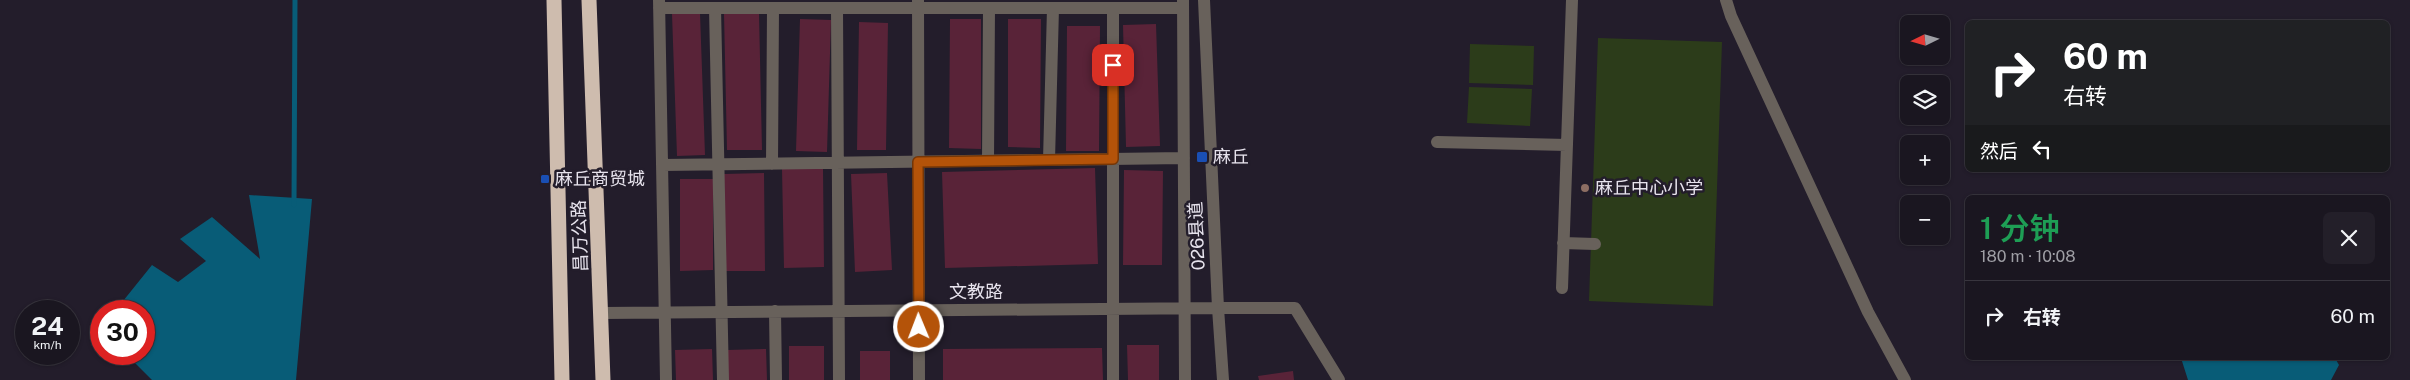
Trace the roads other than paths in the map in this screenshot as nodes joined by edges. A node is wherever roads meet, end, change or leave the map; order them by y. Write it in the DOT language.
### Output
graph roads {
  1 [pos="554,0"];
  2 [pos="589,0"];
  3 [pos="1204,0"];
  4 [pos="1572,0"];
  5 [pos="1726,0"];
  6 [pos="659,4"];
  7 [pos="918,4"];
  8 [pos="1184,4"];
  9 [pos="715,8"];
  10 [pos="773,8"];
  11 [pos="837,8"];
  12 [pos="989,8"];
  13 [pos="1053,8"];
  14 [pos="1113,8"];
  15 [pos="1438,142"];
  16 [pos="1567,145"];
  17 [pos="1184,158"];
  18 [pos="1113,159"];
  19 [pos="1049,160"];
  20 [pos="988,161"];
  21 [pos="918,162"];
  22 [pos="838,163"];
  23 [pos="718,164"];
  24 [pos="772,164"];
  25 [pos="662,165"];
  26 [pos="1563,243"];
  27 [pos="1595,244"];
  28 [pos="1562,288"];
  29 [pos="1113,308"];
  30 [pos="1184,308"];
  31 [pos="1218,308"];
  32 [pos="918,309"];
  33 [pos="839,310"];
  34 [pos="775,311"];
  35 [pos="664,312"];
  36 [pos="722,312"];
  37 [pos="602,313"];
  38 [pos="562,380"];
  39 [pos="603,380"];
  40 [pos="666,380"];
  41 [pos="723,380"];
  42 [pos="776,380"];
  43 [pos="839,380"];
  44 [pos="919,380"];
  45 [pos="1113,380"];
  46 [pos="1185,380"];
  47 [pos="1223,380"];
  48 [pos="1339,380"];
  49 [pos="1905,380"];
  1 -- 38 [label="highway, 昌万公路"];
  2 -- 37 [label="highway, 昌万公路"];
  3 -- 31 [label="street, 026县道"];
  4 -- 16 [label="street"];
  5 -- 49 [label="street"];
  6 -- 9 [label="street"];
  6 -- 25 [label="street"];
  7 -- 11 [label="street"];
  7 -- 12 [label="street"];
  7 -- 21 [label="street"];
  8 -- 14 [label="street"];
  8 -- 17 [label="street"];
  9 -- 10 [label="street"];
  9 -- 23 [label="street"];
  10 -- 11 [label="street"];
  10 -- 24 [label="street"];
  11 -- 22 [label="street"];
  12 -- 13 [label="street"];
  12 -- 20 [label="street"];
  13 -- 14 [label="street"];
  13 -- 19 [label="street"];
  14 -- 18 [label="street"];
  15 -- 16 [label="street"];
  16 -- 26 [label="street"];
  17 -- 18 [label="street"];
  17 -- 30 [label="street"];
  18 -- 19 [label="street"];
  18 -- 29 [label="street"];
  19 -- 20 [label="street"];
  20 -- 21 [label="street"];
  21 -- 22 [label="street"];
  21 -- 32 [label="street"];
  22 -- 24 [label="street"];
  22 -- 33 [label="street"];
  23 -- 24 [label="street"];
  23 -- 25 [label="street"];
  23 -- 36 [label="street"];
  25 -- 35 [label="street"];
  26 -- 27 [label="street"];
  26 -- 28 [label="street"];
  29 -- 30 [label="street, 文教路"];
  29 -- 32 [label="street, 文教路"];
  29 -- 45 [label="street"];
  30 -- 31 [label="street, 文教路"];
  30 -- 46 [label="street"];
  31 -- 47 [label="street"];
  31 -- 48 [label="street"];
  32 -- 33 [label="street, 文教路"];
  32 -- 44 [label="street"];
  33 -- 34 [label="street, 文教路"];
  33 -- 43 [label="street"];
  34 -- 36 [label="street, 文教路"];
  34 -- 42 [label="street"];
  35 -- 36 [label="street, 文教路"];
  35 -- 37 [label="street, 文教路"];
  35 -- 40 [label="street"];
  36 -- 41 [label="street"];
  37 -- 39 [label="highway, 昌万公路"];
}
